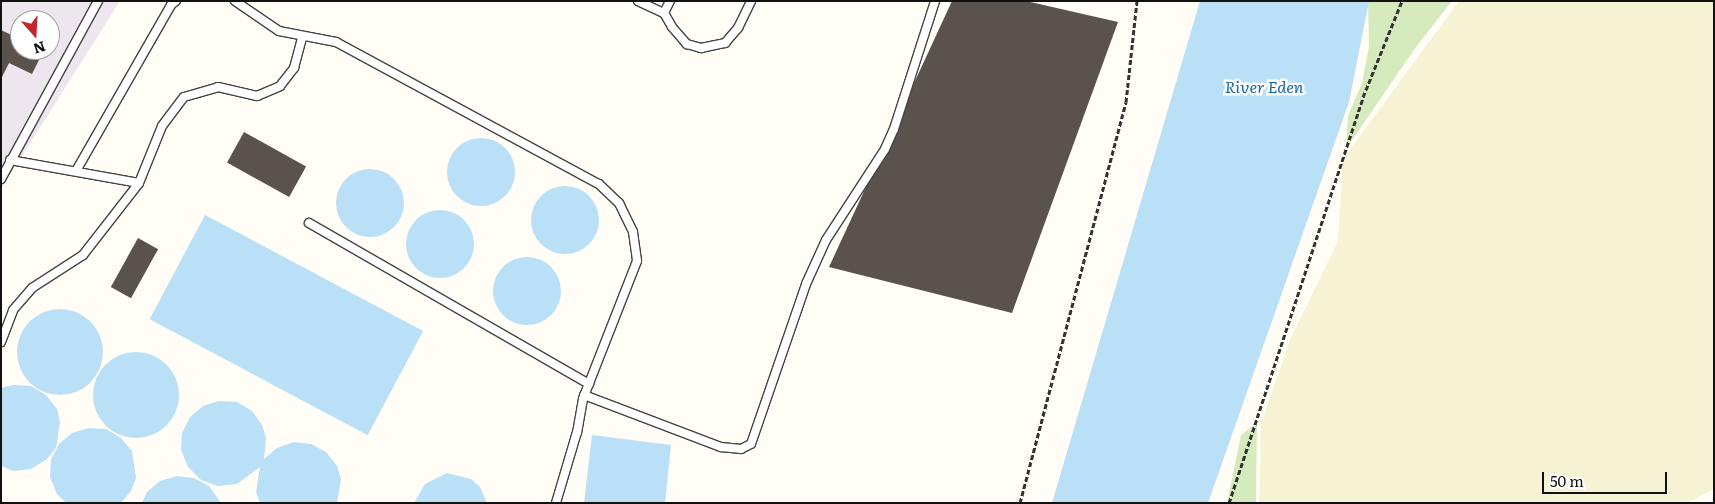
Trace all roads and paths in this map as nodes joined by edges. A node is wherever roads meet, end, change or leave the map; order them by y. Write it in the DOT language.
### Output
graph roads {
  1 [pos="98,1"];
  2 [pos="176,1"];
  3 [pos="235,1"];
  4 [pos="638,1"];
  5 [pos="670,1"];
  6 [pos="750,1"];
  7 [pos="935,1"];
  8 [pos="1137,1"];
  9 [pos="1402,1"];
  10 [pos="664,13"];
  11 [pos="302,38"];
  12 [pos="10,160"];
  13 [pos="76,171"];
  14 [pos="1,179"];
  15 [pos="139,183"];
  16 [pos="309,223"];
  17 [pos="1,342"];
  18 [pos="589,384"];
  19 [pos="584,395"];
  20 [pos="556,503"];
  21 [pos="1020,503"];
  22 [pos="1229,503"];
  1 -- 12 [label="lane"];
  2 -- 13 [label="lane"];
  3 -- 11 [label="lane"];
  4 -- 10 [label="lane"];
  5 -- 10 [label="lane"];
  6 -- 10 [label="lane"];
  7 -- 19 [label="lane"];
  8 -- 21 [label="path"];
  9 -- 22 [label="path"];
  11 -- 15 [label="lane"];
  11 -- 18 [label="lane"];
  12 -- 13 [label="lane"];
  12 -- 14 [label="lane"];
  13 -- 15 [label="lane"];
  15 -- 17 [label="lane"];
  16 -- 18 [label="lane"];
  18 -- 19 [label="lane"];
  19 -- 20 [label="lane"];
}
